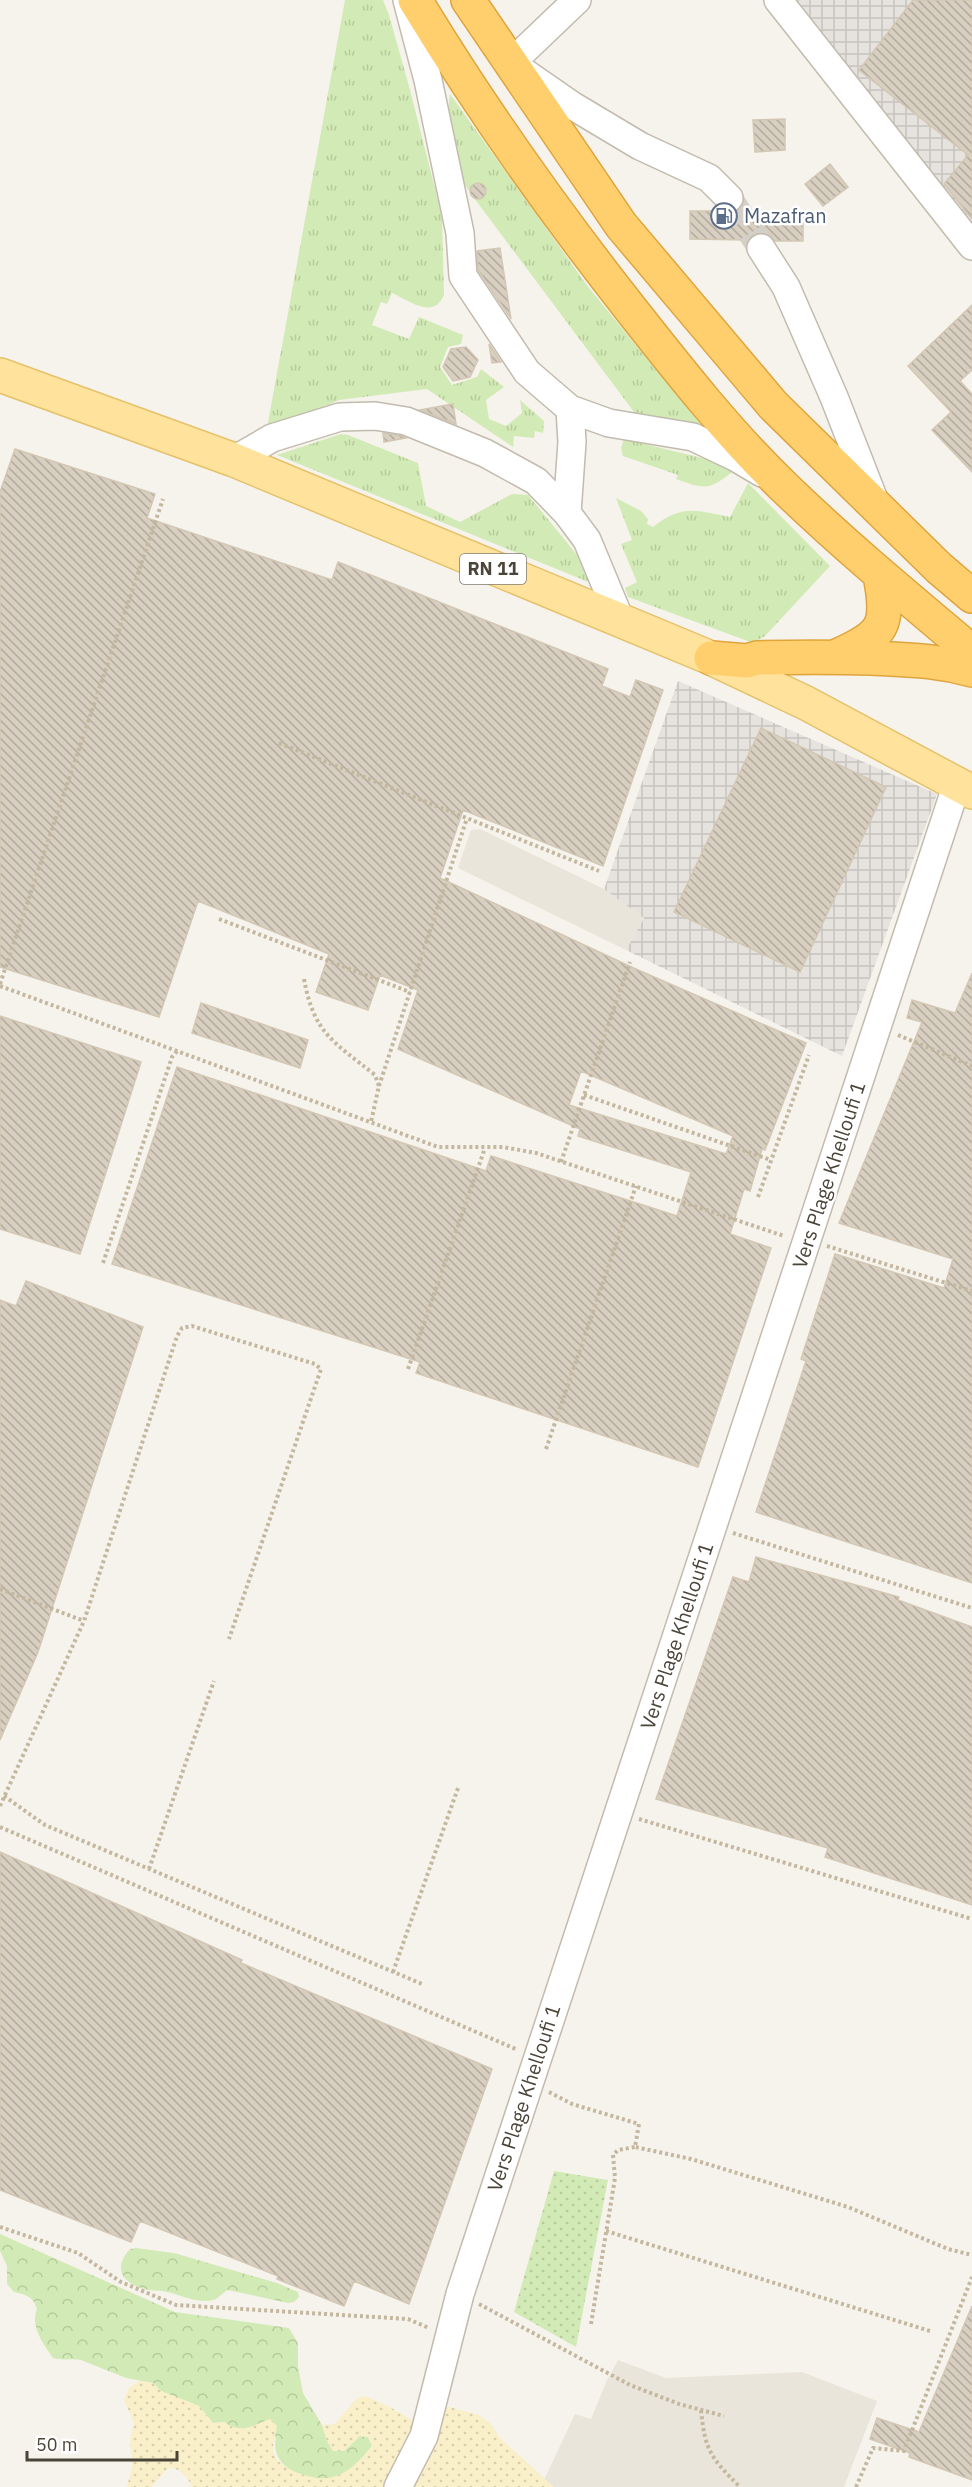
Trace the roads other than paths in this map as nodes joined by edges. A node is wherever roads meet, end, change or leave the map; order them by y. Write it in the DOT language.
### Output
graph roads {
  1 [pos="407,0"];
  2 [pos="416,0"];
  3 [pos="468,0"];
  4 [pos="577,0"];
  5 [pos="778,0"];
  6 [pos="511,63"];
  7 [pos="729,198"];
  8 [pos="972,246"];
  9 [pos="761,248"];
  10 [pos="0,375"];
  11 [pos="570,409"];
  12 [pos="234,460"];
  13 [pos="783,486"];
  14 [pos="876,503"];
  15 [pos="567,513"];
  16 [pos="880,575"];
  17 [pos="972,596"];
  18 [pos="621,622"];
  19 [pos="972,652"];
  20 [pos="837,656"];
  21 [pos="711,658"];
  22 [pos="972,670"];
  23 [pos="965,788"];
  24 [pos="398,2487"];
  1 -- 11 [label="street"];
  2 -- 13 [label="highway"];
  3 -- 6 [label="highway"];
  4 -- 6 [label="street"];
  5 -- 8 [label="street"];
  6 -- 7 [label="street"];
  6 -- 14 [label="highway"];
  9 -- 14 [label="street"];
  10 -- 12 [label="main road, RN 11"];
  11 -- 13 [label="street"];
  11 -- 15 [label="street"];
  12 -- 15 [label="street"];
  12 -- 18 [label="main road, RN 11"];
  13 -- 16 [label="highway"];
  14 -- 17 [label="highway"];
  15 -- 18 [label="street"];
  16 -- 19 [label="highway"];
  16 -- 20 [label="highway"];
  18 -- 21 [label="main road, RN 11"];
  20 -- 21 [label="highway"];
  20 -- 22 [label="highway"];
  21 -- 23 [label="main road, RN 11"];
  23 -- 24 [label="street, Vers Plage Khelloufi 1"];
}
